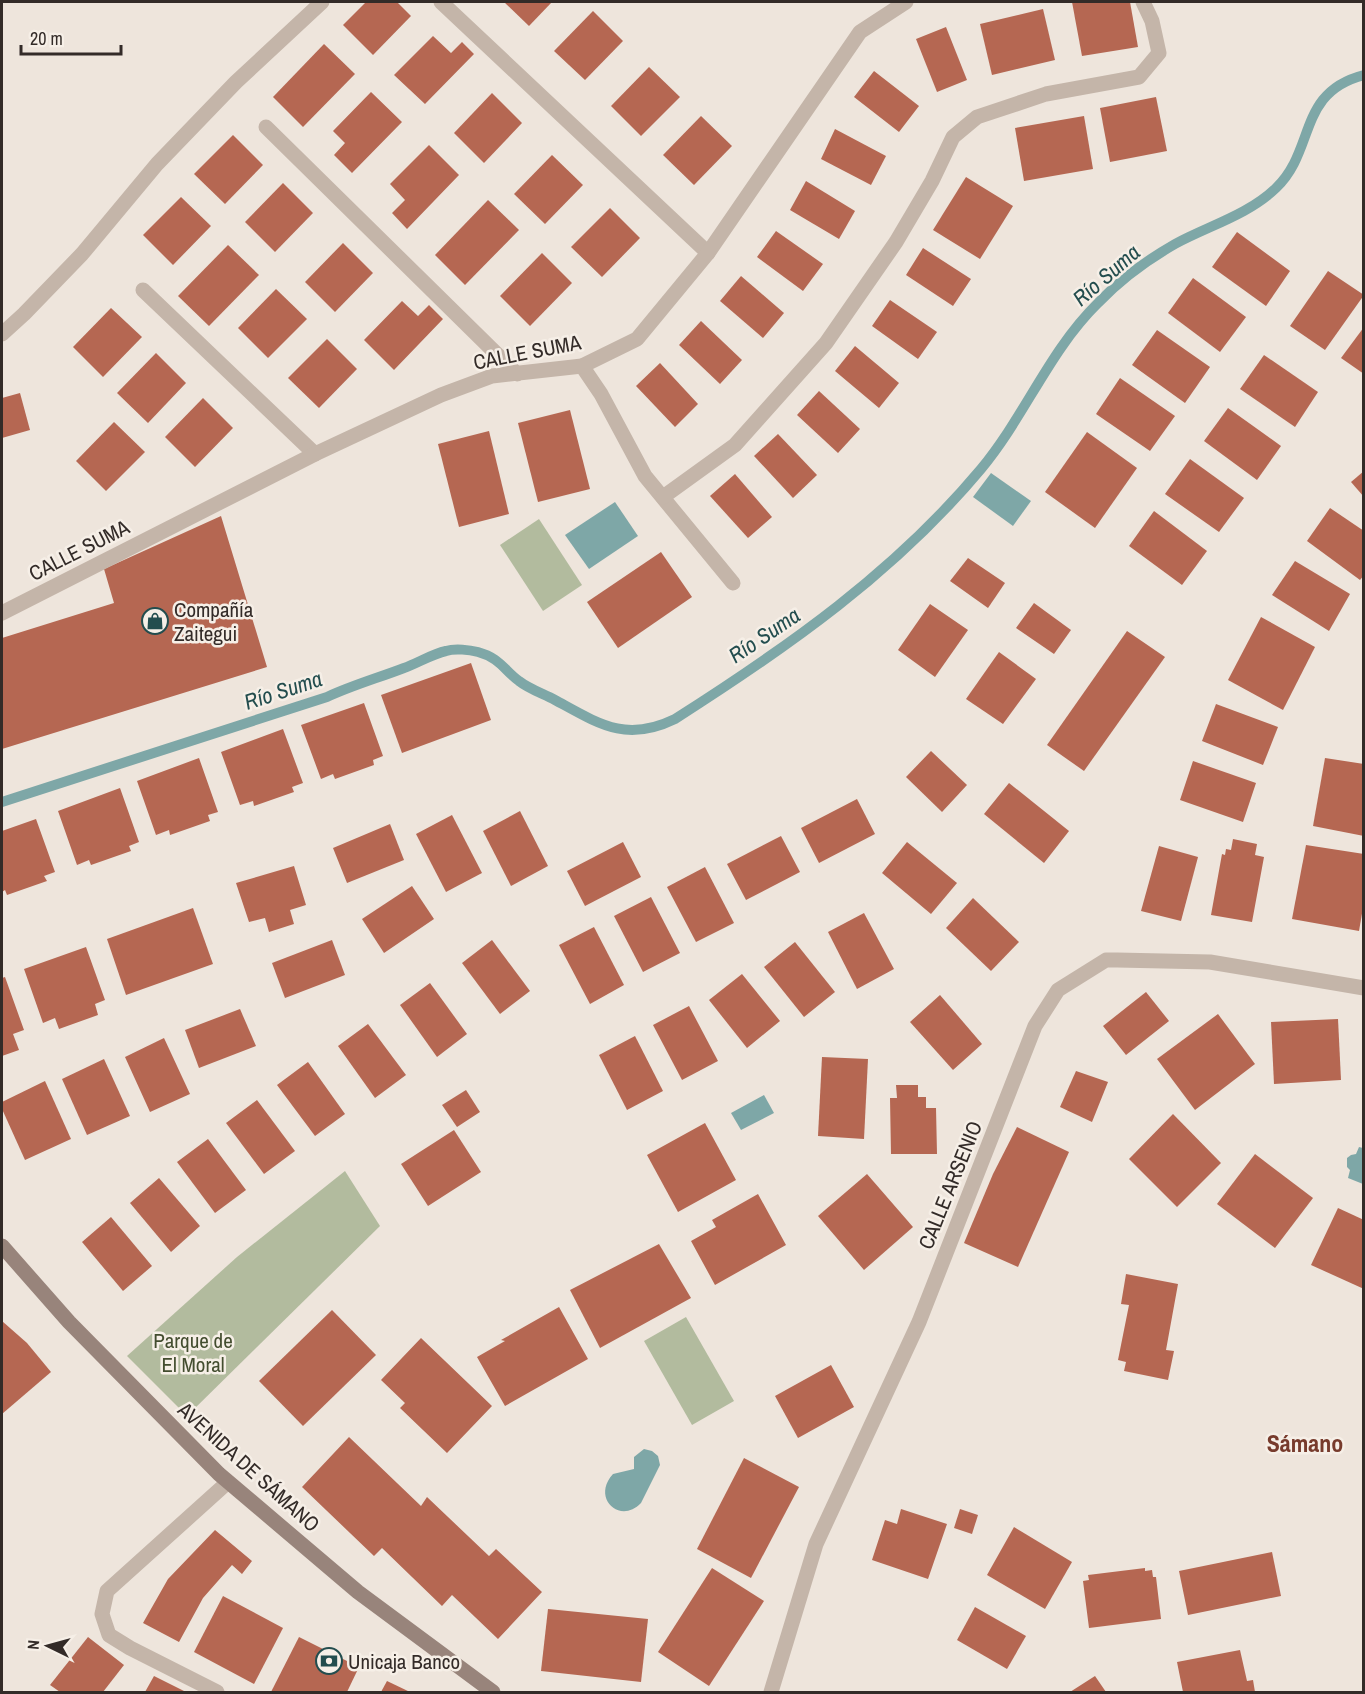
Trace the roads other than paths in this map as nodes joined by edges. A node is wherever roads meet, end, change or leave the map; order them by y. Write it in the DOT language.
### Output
graph roads {
  1 [pos="322,2"];
  2 [pos="441,2"];
  3 [pos="906,2"];
  4 [pos="1143,2"];
  5 [pos="266,127"];
  6 [pos="708,253"];
  7 [pos="143,290"];
  8 [pos="2,334"];
  9 [pos="582,366"];
  10 [pos="517,374"];
  11 [pos="315,454"];
  12 [pos="663,497"];
  13 [pos="733,584"];
  14 [pos="2,613"];
  15 [pos="1364,988"];
  16 [pos="2,1246"];
  17 [pos="228,1482"];
  18 [pos="217,1692"];
  19 [pos="493,1692"];
  20 [pos="771,1692"];
  1 -- 8 [label="street"];
  2 -- 6 [label="street"];
  3 -- 6 [label="street, CALLE SUMA"];
  4 -- 12 [label="street"];
  5 -- 10 [label="street"];
  6 -- 9 [label="street, CALLE SUMA"];
  7 -- 11 [label="street"];
  9 -- 10 [label="street, CALLE SUMA"];
  9 -- 12 [label="street"];
  10 -- 11 [label="street, CALLE SUMA"];
  11 -- 14 [label="street, CALLE SUMA"];
  12 -- 13 [label="street"];
  15 -- 20 [label="street, CALLE ARSENIO"];
  16 -- 17 [label="street, AVENIDA DE SÁMANO"];
  17 -- 18 [label="street"];
  17 -- 19 [label="street, AVENIDA DE SÁMANO"];
}
